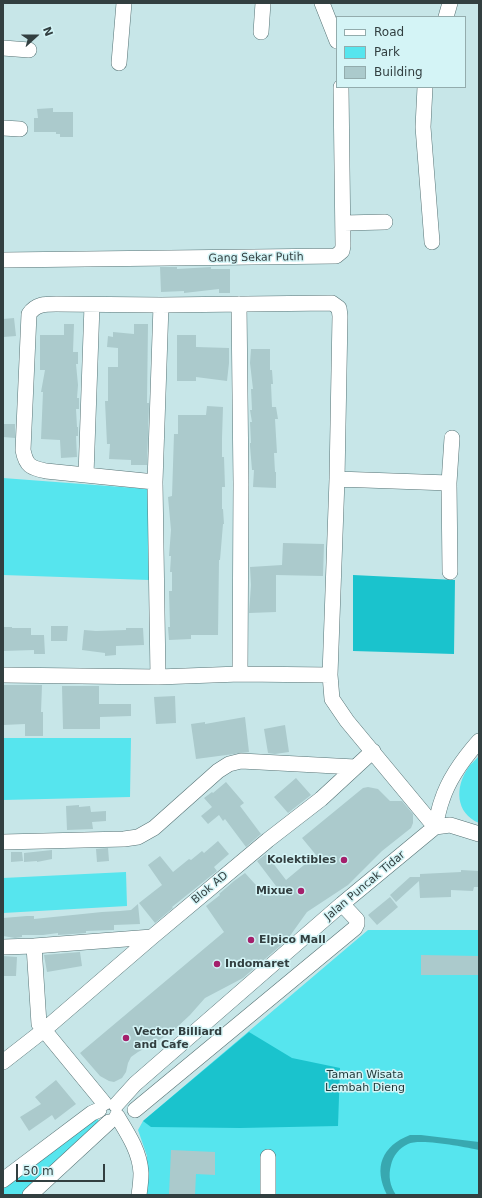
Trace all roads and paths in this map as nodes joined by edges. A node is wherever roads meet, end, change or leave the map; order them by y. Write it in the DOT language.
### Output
graph roads {
  1 [pos="124,3"];
  2 [pos="263,3"];
  3 [pos="322,3"];
  4 [pos="450,3"];
  5 [pos="446,16"];
  6 [pos="261,32"];
  7 [pos="336,38"];
  8 [pos="3,48"];
  9 [pos="29,50"];
  10 [pos="119,63"];
  11 [pos="341,88"];
  12 [pos="425,88"];
  13 [pos="3,128"];
  14 [pos="20,129"];
  15 [pos="385,222"];
  16 [pos="344,223"];
  17 [pos="432,242"];
  18 [pos="3,260"];
  19 [pos="239,304"];
  20 [pos="92,305"];
  21 [pos="161,305"];
  22 [pos="452,438"];
  23 [pos="86,475"];
  24 [pos="337,479"];
  25 [pos="155,482"];
  26 [pos="450,484"];
  27 [pos="450,572"];
  28 [pos="240,674"];
  29 [pos="3,675"];
  30 [pos="330,675"];
  31 [pos="158,677"];
  32 [pos="479,741"];
  33 [pos="372,751"];
  34 [pos="355,767"];
  35 [pos="435,827"];
  36 [pos="479,834"];
  37 [pos="3,842"];
  38 [pos="342,904"];
  39 [pos="152,937"];
  40 [pos="34,946"];
  41 [pos="3,947"];
  42 [pos="49,1036"];
  43 [pos="3,1062"];
  44 [pos="135,1110"];
  45 [pos="109,1111"];
  46 [pos="268,1157"];
  47 [pos="3,1180"];
  48 [pos="30,1195"];
  49 [pos="139,1195"];
  50 [pos="268,1195"];
  1 -- 10 [label="street"];
  2 -- 6 [label="street"];
  3 -- 7 [label="street"];
  4 -- 5 [label="street"];
  8 -- 9 [label="street"];
  11 -- 16 [label="street, Gang Sekar Putih"];
  12 -- 17 [label="street"];
  13 -- 14 [label="street"];
  15 -- 16 [label="street"];
  16 -- 18 [label="street, Gang Sekar Putih"];
  19 -- 21 [label="street"];
  19 -- 24 [label="street"];
  19 -- 28 [label="street"];
  20 -- 21 [label="street"];
  20 -- 23 [label="street"];
  20 -- 23 [label="street"];
  21 -- 25 [label="street"];
  22 -- 26 [label="street"];
  23 -- 25 [label="street"];
  24 -- 26 [label="street"];
  24 -- 30 [label="street"];
  25 -- 31 [label="street"];
  26 -- 27 [label="street"];
  28 -- 30 [label="street"];
  28 -- 31 [label="street"];
  29 -- 31 [label="street"];
  30 -- 33 [label="street"];
  32 -- 35 [label="street"];
  33 -- 34 [label="street, Blok AD"];
  33 -- 35 [label="street"];
  34 -- 37 [label="street"];
  34 -- 39 [label="street, Blok AD"];
  35 -- 36 [label="street"];
  35 -- 38 [label="street, Jalan Puncak Tidar"];
  38 -- 44 [label="street"];
  38 -- 45 [label="street, Jalan Puncak Tidar"];
  39 -- 40 [label="street"];
  39 -- 42 [label="street, Blok AD"];
  40 -- 41 [label="street"];
  40 -- 42 [label="street"];
  42 -- 43 [label="street, Blok AD"];
  42 -- 45 [label="street"];
  45 -- 47 [label="street"];
  45 -- 48 [label="street"];
  45 -- 49 [label="street"];
  46 -- 50 [label="street"];
}
